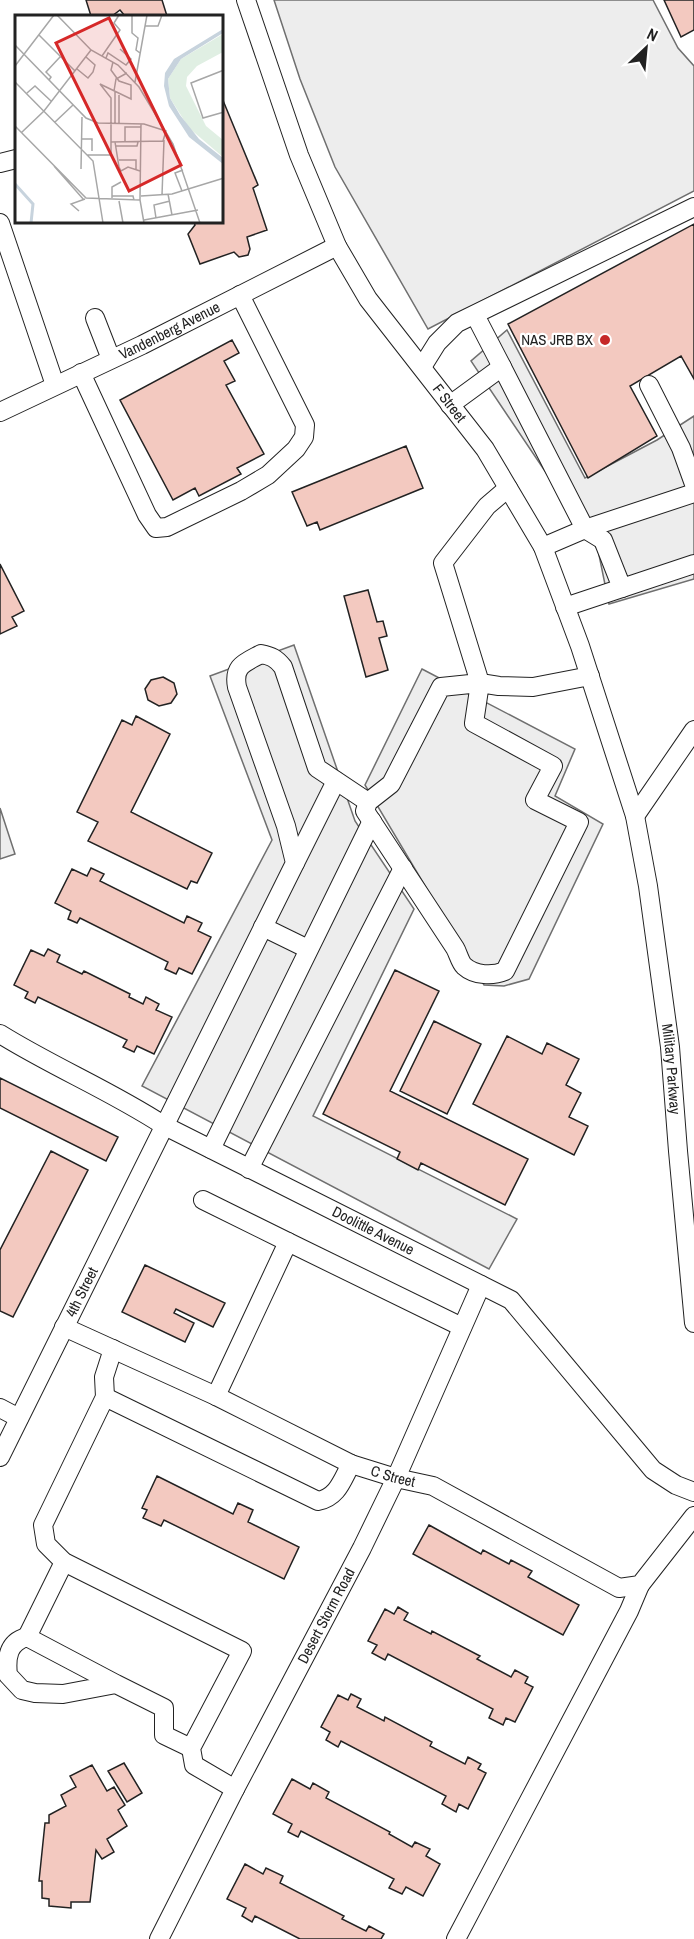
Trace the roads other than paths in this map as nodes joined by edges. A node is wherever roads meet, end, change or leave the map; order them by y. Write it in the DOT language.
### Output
graph roads {
  1 [pos="246,0"];
  2 [pos="15,159"];
  3 [pos="0,163"];
  4 [pos="694,207"];
  5 [pos="0,223"];
  6 [pos="337,246"];
  7 [pos="240,295"];
  8 [pos="475,315"];
  9 [pos="95,318"];
  10 [pos="111,359"];
  11 [pos="422,367"];
  12 [pos="502,367"];
  13 [pos="81,373"];
  14 [pos="55,385"];
  15 [pos="649,385"];
  16 [pos="450,405"];
  17 [pos="0,412"];
  18 [pos="694,484"];
  19 [pos="508,488"];
  20 [pos="694,493"];
  21 [pos="585,529"];
  22 [pos="543,547"];
  23 [pos="694,564"];
  24 [pos="622,588"];
  25 [pos="565,607"];
  26 [pos="590,676"];
  27 [pos="480,683"];
  28 [pos="694,730"];
  29 [pos="336,781"];
  30 [pos="368,802"];
  31 [pos="635,816"];
  32 [pos="372,821"];
  33 [pos="295,863"];
  34 [pos="403,868"];
  35 [pos="263,927"];
  36 [pos="308,949"];
  37 [pos="0,1034"];
  38 [pos="163,1125"];
  39 [pos="211,1149"];
  40 [pos="249,1169"];
  41 [pos="203,1200"];
  42 [pos="288,1242"];
  43 [pos="481,1286"];
  44 [pos="694,1323"];
  45 [pos="64,1327"];
  46 [pos="462,1327"];
  47 [pos="113,1349"];
  48 [pos="216,1396"];
  49 [pos="105,1397"];
  50 [pos="0,1408"];
  51 [pos="19,1418"];
  52 [pos="0,1457"];
  53 [pos="351,1464"];
  54 [pos="396,1478"];
  55 [pos="694,1492"];
  56 [pos="694,1516"];
  57 [pos="64,1562"];
  58 [pos="640,1585"];
  59 [pos="27,1637"];
  60 [pos="116,1684"];
  61 [pos="191,1749"];
  62 [pos="235,1789"];
  63 [pos="159,1939"];
  64 [pos="456,1939"];
  1 -- 6 [label="street, F Street"];
  2 -- 3 [label="street"];
  4 -- 8 [label="street"];
  5 -- 14 [label="street"];
  6 -- 7 [label="street, Vandenberg Avenue"];
  6 -- 11 [label="street, F Street"];
  7 -- 10 [label="street, Vandenberg Avenue"];
  7 -- 13 [label="street"];
  8 -- 11 [label="street"];
  8 -- 12 [label="street"];
  9 -- 10 [label="street"];
  10 -- 13 [label="street, Vandenberg Avenue"];
  11 -- 16 [label="street, F Street"];
  12 -- 16 [label="street"];
  12 -- 21 [label="street"];
  13 -- 14 [label="street, Vandenberg Avenue"];
  14 -- 17 [label="street, Vandenberg Avenue"];
  15 -- 18 [label="street"];
  16 -- 19 [label="street, F Street"];
  19 -- 22 [label="street, F Street"];
  19 -- 27 [label="street"];
  20 -- 21 [label="street"];
  21 -- 22 [label="street"];
  21 -- 24 [label="street"];
  22 -- 25 [label="street, F Street"];
  23 -- 24 [label="street"];
  24 -- 25 [label="street"];
  25 -- 26 [label="street, F Street"];
  26 -- 27 [label="street"];
  26 -- 31 [label="street, F Street"];
  27 -- 30 [label="street"];
  27 -- 34 [label="street"];
  28 -- 31 [label="street"];
  29 -- 30 [label="street"];
  29 -- 33 [label="street, 4th Street"];
  29 -- 33 [label="street"];
  30 -- 32 [label="street"];
  31 -- 44 [label="street, Military Parkway"];
  32 -- 34 [label="street"];
  32 -- 36 [label="street"];
  33 -- 35 [label="street, 4th Street"];
  34 -- 40 [label="street"];
  35 -- 36 [label="street"];
  35 -- 38 [label="street, 4th Street"];
  36 -- 39 [label="street"];
  37 -- 38 [label="street, Doolittle Avenue"];
  38 -- 39 [label="street, Doolittle Avenue"];
  38 -- 45 [label="street, 4th Street"];
  39 -- 40 [label="street, Doolittle Avenue"];
  40 -- 43 [label="street, Doolittle Avenue"];
  41 -- 42 [label="street"];
  42 -- 46 [label="street"];
  42 -- 48 [label="street"];
  43 -- 46 [label="street, Desert Storm Road"];
  43 -- 55 [label="street, Doolittle Avenue"];
  45 -- 47 [label="street, C Street"];
  45 -- 51 [label="street, 4th Street"];
  46 -- 54 [label="street, Desert Storm Road"];
  47 -- 48 [label="street, C Street"];
  47 -- 49 [label="street"];
  48 -- 53 [label="street, C Street"];
  49 -- 53 [label="street"];
  49 -- 57 [label="street"];
  50 -- 51 [label="street"];
  51 -- 52 [label="street, 4th Street"];
  53 -- 54 [label="street, C Street"];
  54 -- 58 [label="street, C Street"];
  54 -- 62 [label="street, Desert Storm Road"];
  56 -- 58 [label="street"];
  57 -- 59 [label="street"];
  57 -- 61 [label="street"];
  58 -- 64 [label="street"];
  59 -- 60 [label="street"];
  59 -- 60 [label="street"];
  60 -- 61 [label="street"];
  61 -- 62 [label="street"];
  62 -- 63 [label="street, Desert Storm Road"];
}
